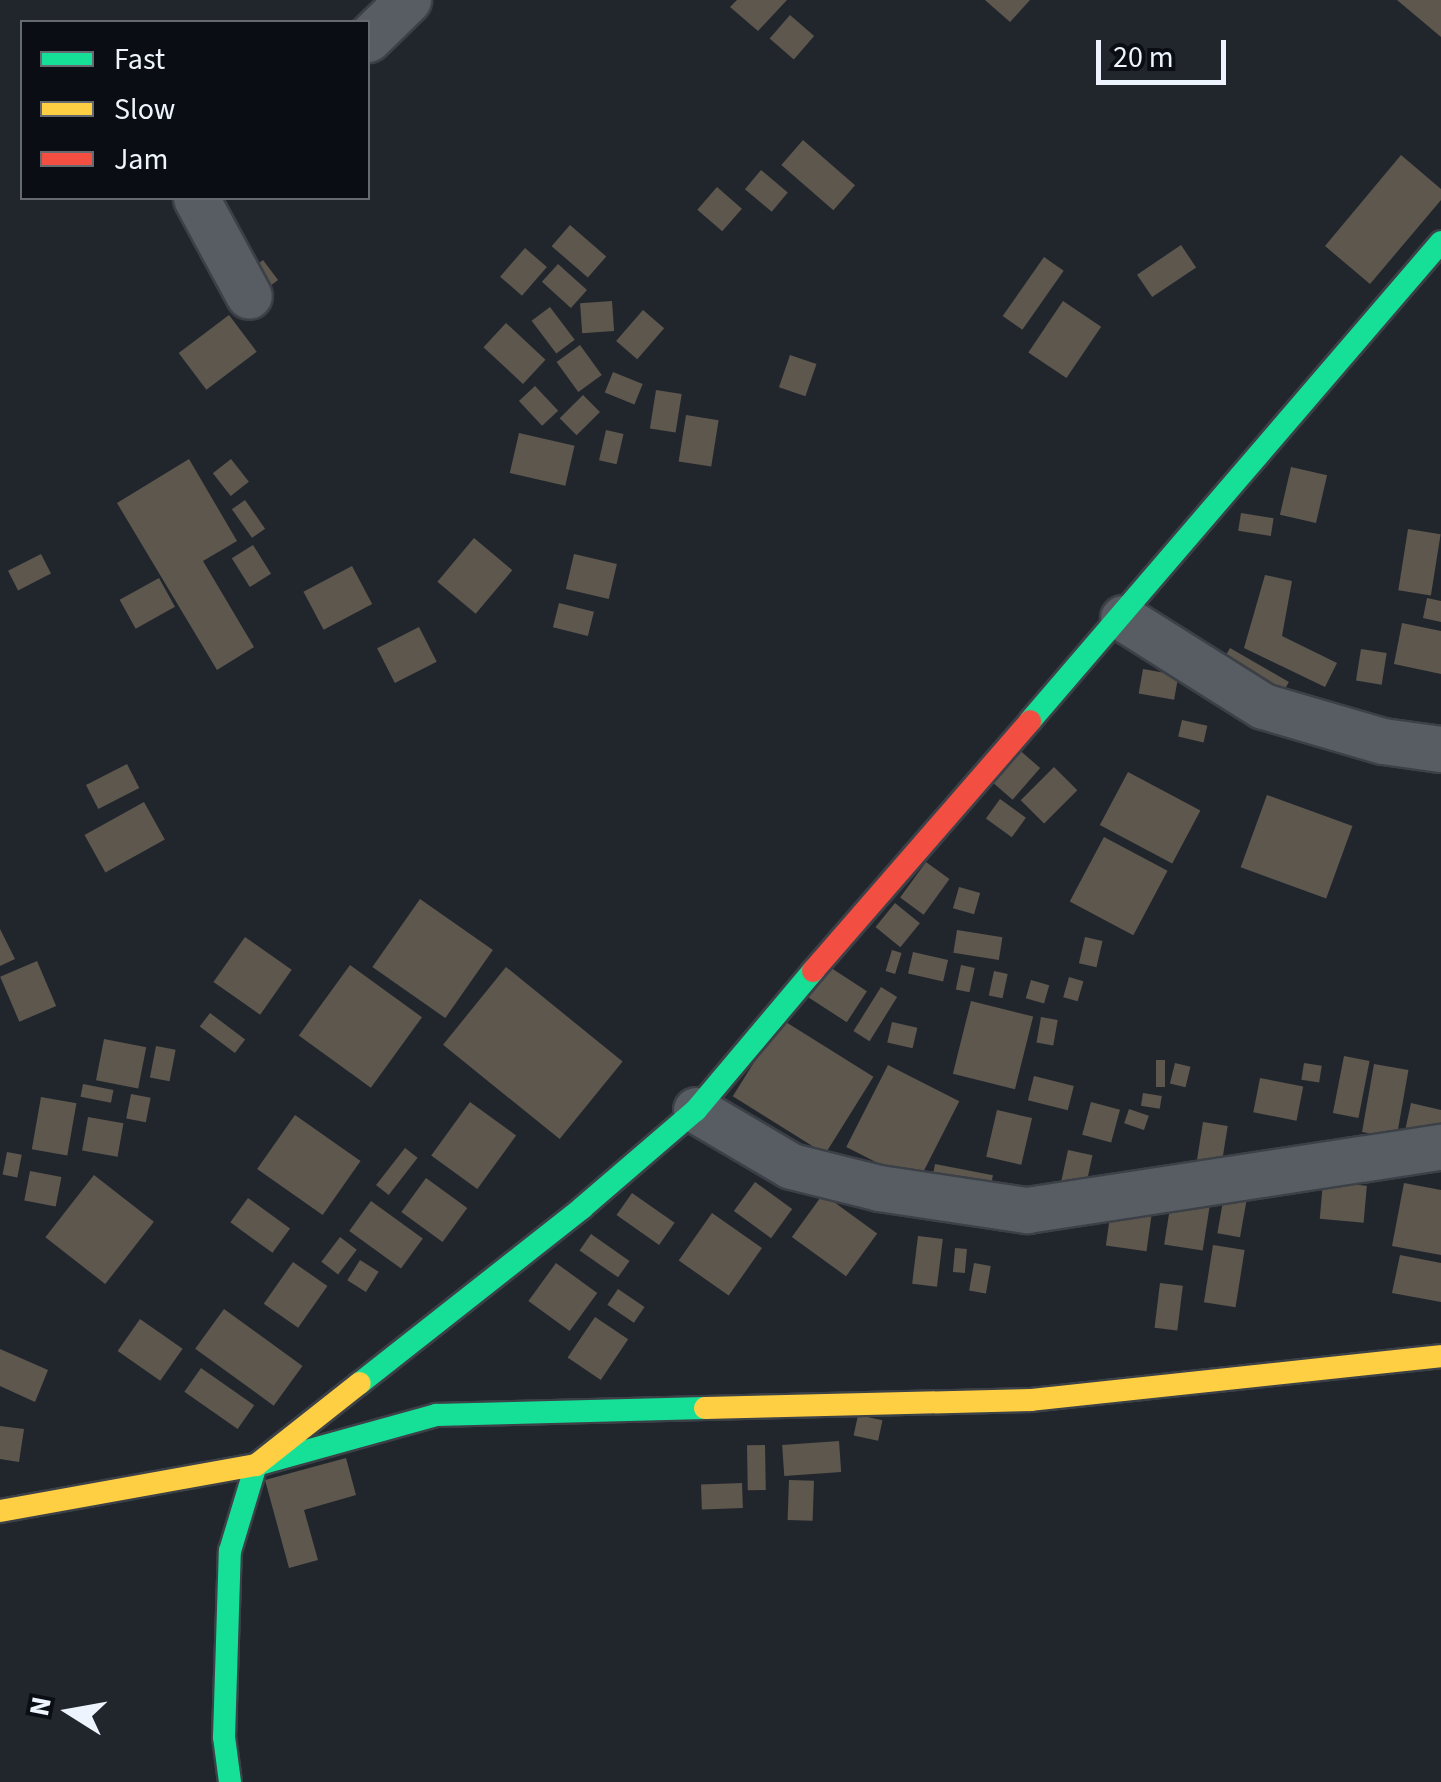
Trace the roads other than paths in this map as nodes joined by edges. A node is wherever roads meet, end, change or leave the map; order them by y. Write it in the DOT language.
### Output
graph roads {
  1 [pos="408,0"];
  2 [pos="370,38"];
  3 [pos="197,200"];
  4 [pos="1441,242"];
  5 [pos="249,296"];
  6 [pos="1123,618"];
  7 [pos="1441,749"];
  8 [pos="696,1110"];
  9 [pos="1441,1147"];
  10 [pos="1441,1356"];
  11 [pos="256,1465"];
  12 [pos="0,1511"];
  13 [pos="230,1782"];
  1 -- 2 [label="street"];
  3 -- 5 [label="street"];
  4 -- 6 [label="street"];
  6 -- 7 [label="street"];
  6 -- 8 [label="street"];
  8 -- 9 [label="street"];
  8 -- 11 [label="street"];
  10 -- 11 [label="street"];
  11 -- 12 [label="street"];
  11 -- 13 [label="street"];
}
